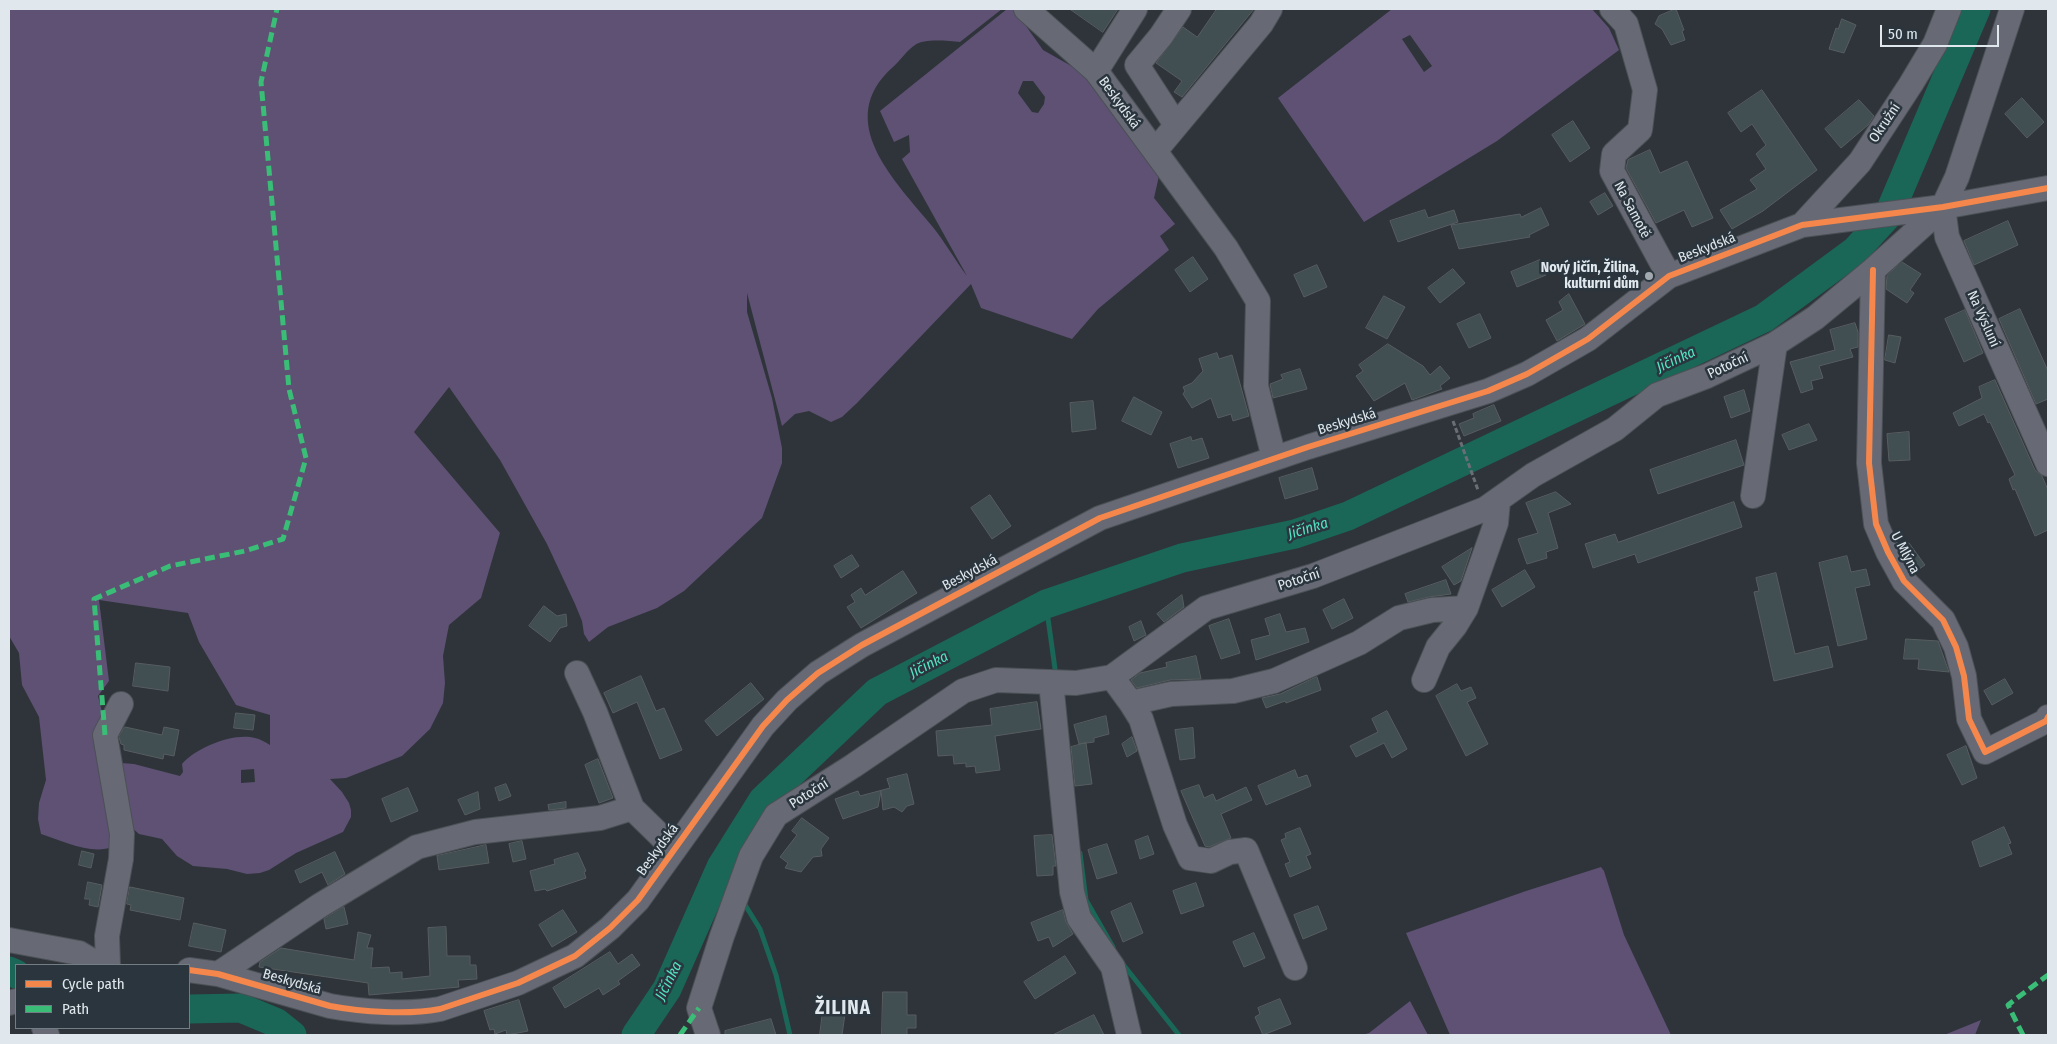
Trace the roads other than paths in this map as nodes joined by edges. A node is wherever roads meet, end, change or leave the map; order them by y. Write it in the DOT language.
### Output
graph roads {
  1 [pos="1026,9"];
  2 [pos="1135,9"];
  3 [pos="1179,9"];
  4 [pos="1270,9"];
  5 [pos="1612,9"];
  6 [pos="1949,9"];
  7 [pos="2012,9"];
  8 [pos="1096,71"];
  9 [pos="1176,125"];
  10 [pos="1155,151"];
  11 [pos="2048,188"];
  12 [pos="1933,208"];
  13 [pos="1802,225"];
  14 [pos="1872,270"];
  15 [pos="1669,276"];
  16 [pos="1775,344"];
  17 [pos="2040,424"];
  18 [pos="1274,458"];
  19 [pos="2048,464"];
  20 [pos="1753,496"];
  21 [pos="1498,501"];
  22 [pos="1466,608"];
  23 [pos="577,673"];
  24 [pos="1112,677"];
  25 [pos="1424,680"];
  26 [pos="1051,682"];
  27 [pos="1131,703"];
  28 [pos="121,704"];
  29 [pos="2048,716"];
  30 [pos="632,808"];
  31 [pos="674,850"];
  32 [pos="9,940"];
  33 [pos="98,964"];
  34 [pos="108,964"];
  35 [pos="1295,968"];
  36 [pos="190,970"];
  37 [pos="218,974"];
  38 [pos="708,1035"];
  39 [pos="1129,1035"];
  1 -- 8 [label="street, Beskydská"];
  2 -- 8 [label="street"];
  3 -- 9 [label="street"];
  4 -- 9 [label="street"];
  5 -- 15 [label="street, Na Samotě"];
  6 -- 13 [label="street, Okružní"];
  7 -- 12 [label="street"];
  8 -- 10 [label="street, Beskydská"];
  9 -- 10 [label="street"];
  10 -- 18 [label="street, Beskydská"];
  11 -- 12 [label="street"];
  12 -- 13 [label="street, Beskydská"];
  12 -- 14 [label="street, Potoční"];
  12 -- 17 [label="street, Na Výsluní"];
  13 -- 15 [label="street, Beskydská"];
  14 -- 16 [label="street, Potoční"];
  14 -- 29 [label="street, U Mlýna"];
  15 -- 18 [label="street, Beskydská"];
  16 -- 20 [label="street"];
  16 -- 21 [label="street, Potoční"];
  17 -- 19 [label="street, Na Výsluní"];
  18 -- 31 [label="street, Beskydská"];
  21 -- 22 [label="street"];
  21 -- 24 [label="street, Potoční"];
  22 -- 25 [label="street"];
  22 -- 27 [label="street"];
  23 -- 30 [label="street"];
  24 -- 26 [label="street, Potoční"];
  24 -- 27 [label="street"];
  26 -- 38 [label="street, Potoční"];
  26 -- 39 [label="street"];
  27 -- 35 [label="street"];
  28 -- 34 [label="street"];
  30 -- 31 [label="street"];
  30 -- 37 [label="street"];
  31 -- 37 [label="street, Beskydská"];
  32 -- 33 [label="street"];
  36 -- 37 [label="street, Beskydská"];
}
